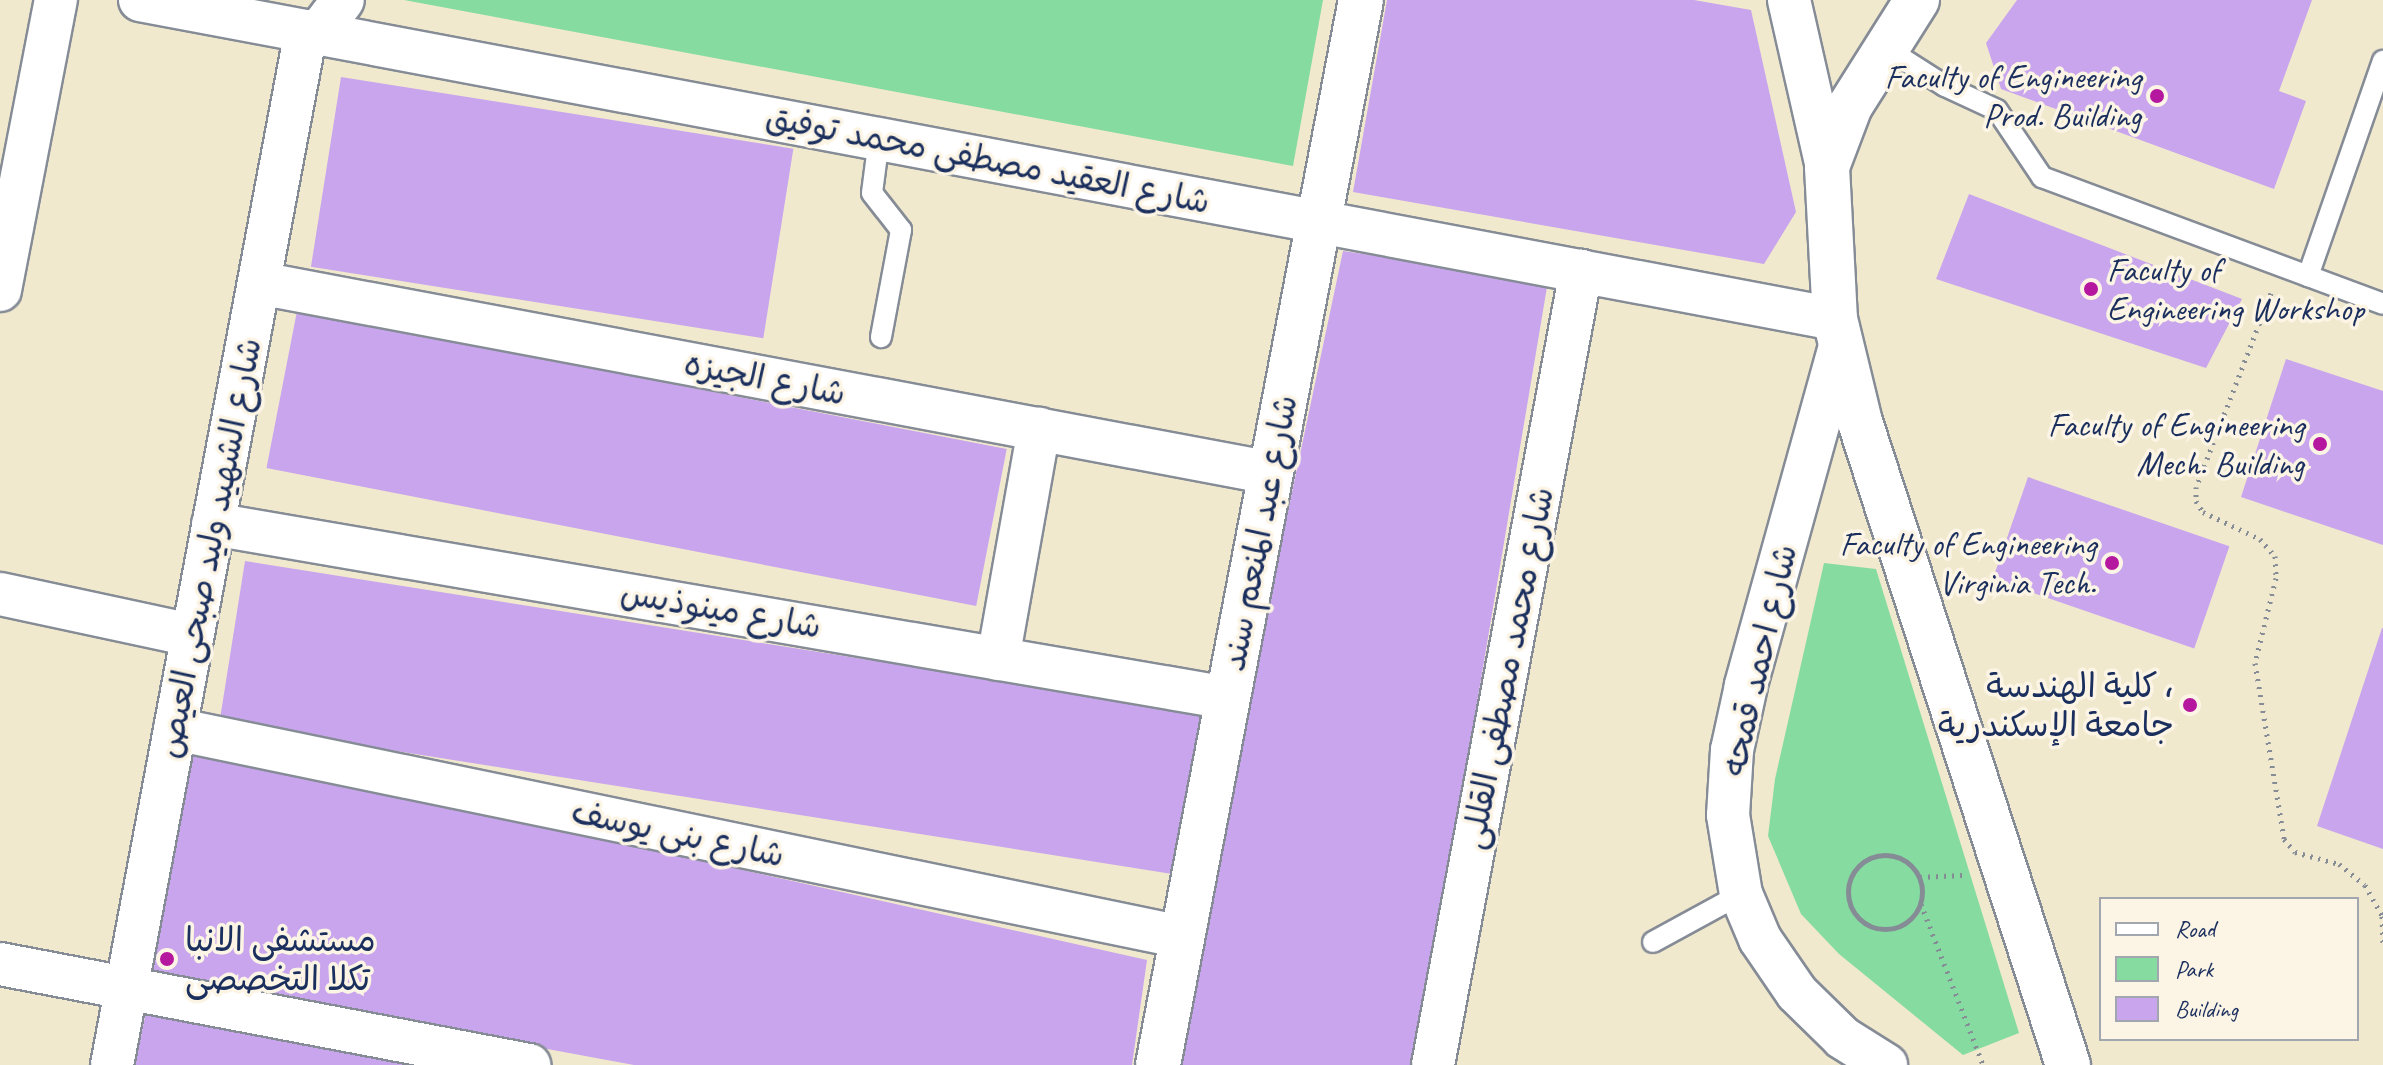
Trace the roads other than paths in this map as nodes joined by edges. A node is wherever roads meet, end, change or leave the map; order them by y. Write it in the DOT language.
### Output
graph roads {
  1 [pos="56,0"];
  2 [pos="141,0"];
  3 [pos="343,0"];
  4 [pos="1361,0"];
  5 [pos="1788,0"];
  6 [pos="1917,0"];
  7 [pos="312,32"];
  8 [pos="1884,47"];
  9 [pos="2383,61"];
  10 [pos="879,139"];
  11 [pos="1827,167"];
  12 [pos="1319,222"];
  13 [pos="1581,271"];
  14 [pos="2308,276"];
  15 [pos="259,283"];
  16 [pos="0,290"];
  17 [pos="2383,304"];
  18 [pos="1838,332"];
  19 [pos="881,337"];
  20 [pos="1039,429"];
  21 [pos="1271,473"];
  22 [pos="213,524"];
  23 [pos="0,594"];
  24 [pos="192,635"];
  25 [pos="998,659"];
  26 [pos="1228,698"];
  27 [pos="175,729"];
  28 [pos="1741,894"];
  29 [pos="1182,937"];
  30 [pos="1653,942"];
  31 [pos="0,964"];
  32 [pos="127,988"];
  33 [pos="112,1065"];
  34 [pos="529,1065"];
  35 [pos="1158,1065"];
  36 [pos="1433,1065"];
  37 [pos="1886,1065"];
  38 [pos="2068,1065"];
  1 -- 16 [label="street"];
  2 -- 7 [label="street, شارع العقيد مصطفى محمد توفيق"];
  3 -- 7 [label="street"];
  4 -- 12 [label="street, شارع عبد المنعم سند"];
  5 -- 11 [label="street, شارع احمد قمحه"];
  6 -- 8 [label="street, شارع احمد قمحه"];
  7 -- 10 [label="street, شارع العقيد مصطفى محمد توفيق"];
  7 -- 15 [label="street, شارع الشهيد وليد صبحى العيص"];
  8 -- 11 [label="street, شارع احمد قمحه"];
  8 -- 14 [label="lane"];
  9 -- 14 [label="lane"];
  10 -- 12 [label="street, شارع العقيد مصطفى محمد توفيق"];
  10 -- 19 [label="lane"];
  11 -- 18 [label="street, شارع احمد قمحه"];
  12 -- 13 [label="street, شارع العقيد مصطفى محمد توفيق"];
  12 -- 21 [label="street, شارع عبد المنعم سند"];
  13 -- 18 [label="street, شارع العقيد مصطفى محمد توفيق"];
  13 -- 36 [label="street, شارع محمد مصطفى القللى"];
  14 -- 17 [label="lane"];
  15 -- 20 [label="street, شارع الجيزه"];
  15 -- 22 [label="street, شارع الشهيد وليد صبحى العيص"];
  18 -- 28 [label="street, شارع احمد قمحه"];
  18 -- 38 [label="street, شارع احمد قمحه"];
  20 -- 21 [label="street, شارع الجيزه"];
  20 -- 25 [label="street"];
  21 -- 26 [label="street, شارع عبد المنعم سند"];
  22 -- 24 [label="street, شارع الشهيد وليد صبحى العيص"];
  22 -- 25 [label="street, شارع مينوذيس"];
  23 -- 24 [label="street"];
  24 -- 27 [label="street, شارع الشهيد وليد صبحى العيص"];
  25 -- 26 [label="street, شارع مينوذيس"];
  26 -- 29 [label="street, شارع عبد المنعم سند"];
  27 -- 29 [label="street, شارع بنى يوسف"];
  27 -- 32 [label="street, شارع الشهيد وليد صبحى العيص"];
  28 -- 30 [label="lane"];
  28 -- 37 [label="street, شارع احمد قمحه"];
  29 -- 35 [label="street, شارع عبد المنعم سند"];
  31 -- 32 [label="street"];
  32 -- 33 [label="street, شارع الشهيد وليد صبحى العيص"];
  32 -- 34 [label="street"];
}
